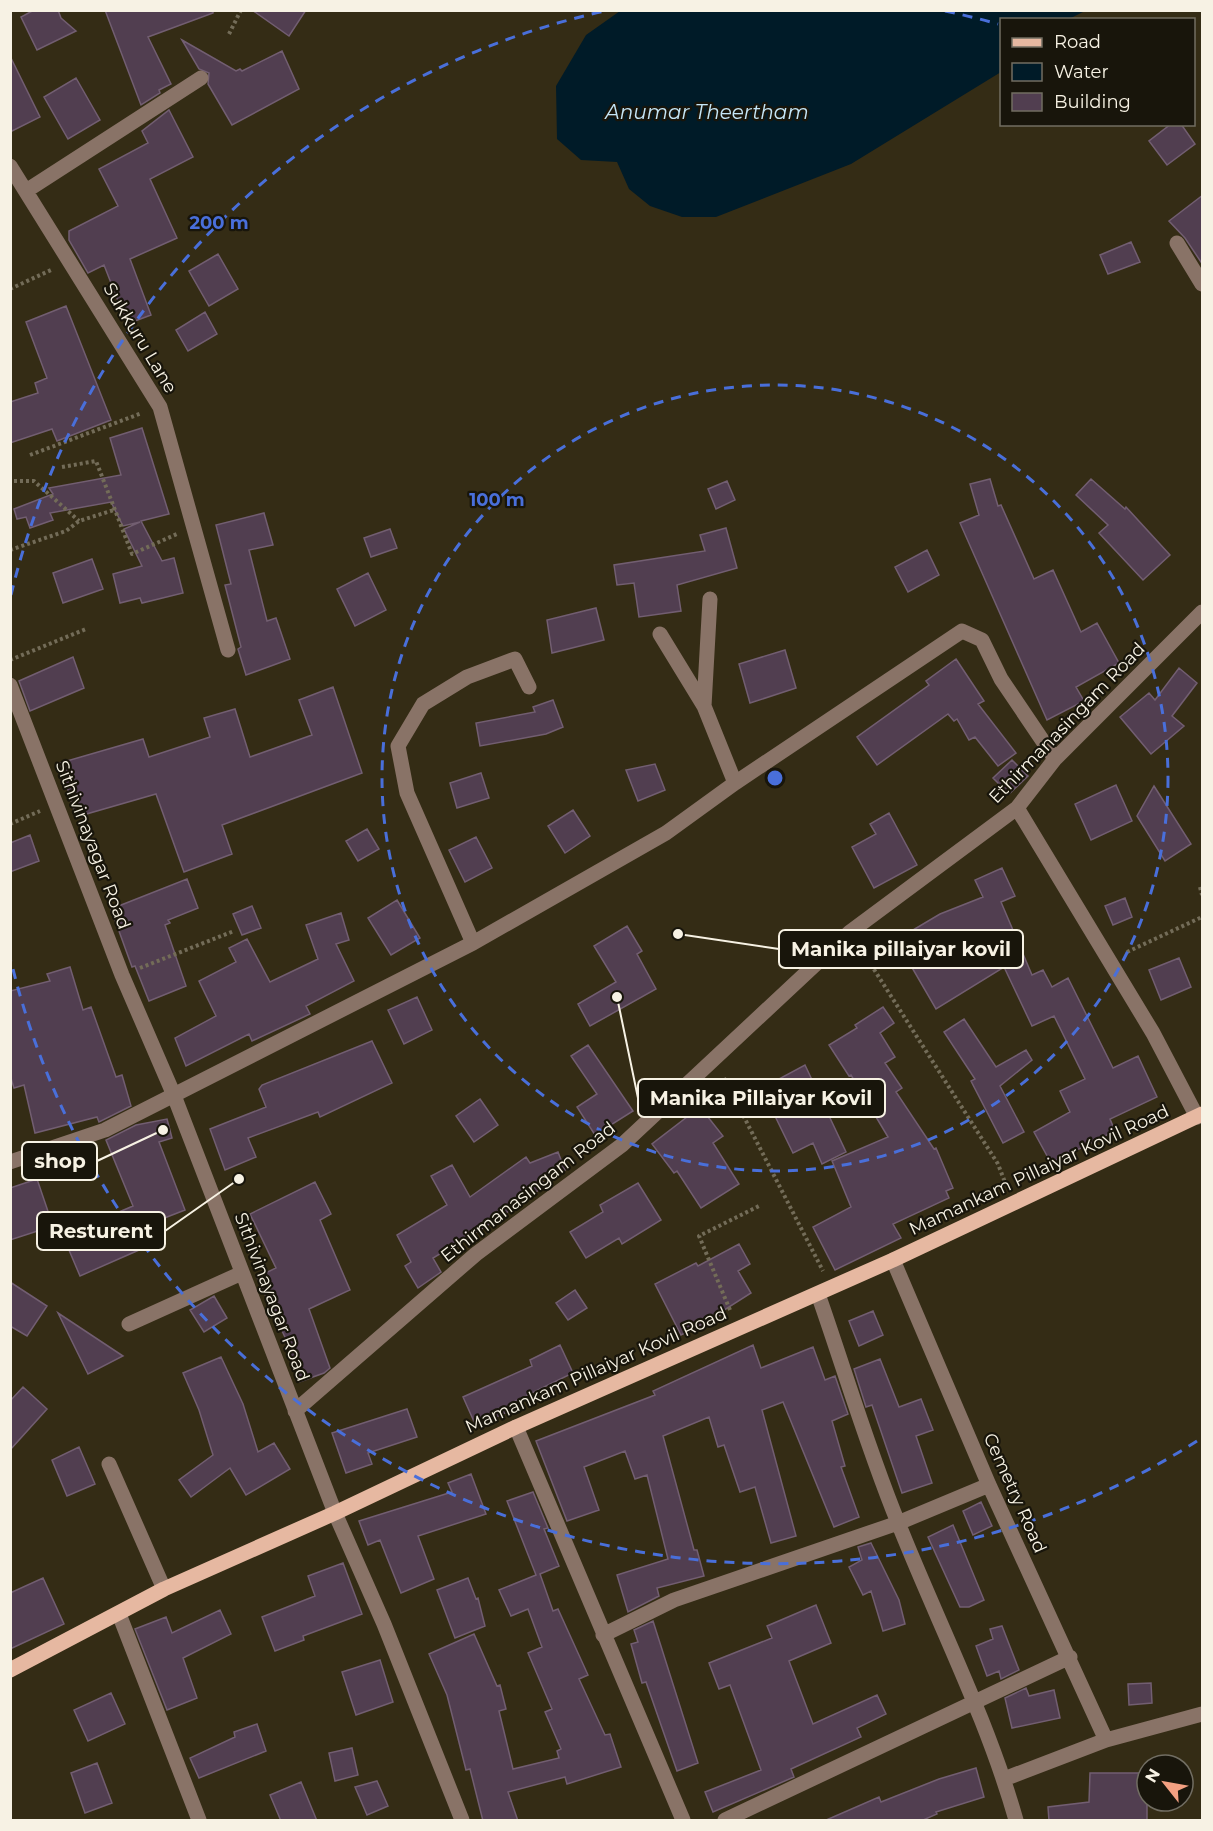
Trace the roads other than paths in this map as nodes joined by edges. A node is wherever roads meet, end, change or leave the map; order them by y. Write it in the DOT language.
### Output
graph roads {
  1 [pos="201,78"];
  2 [pos="10,166"];
  3 [pos="26,191"];
  4 [pos="1177,243"];
  5 [pos="1203,284"];
  6 [pos="710,599"];
  7 [pos="1203,612"];
  8 [pos="660,634"];
  9 [pos="228,650"];
  10 [pos="10,685"];
  11 [pos="529,687"];
  12 [pos="704,706"];
  13 [pos="1055,759"];
  14 [pos="735,783"];
  15 [pos="1017,808"];
  16 [pos="473,943"];
  17 [pos="173,1093"];
  18 [pos="1200,1115"];
  19 [pos="10,1162"];
  20 [pos="893,1260"];
  21 [pos="242,1273"];
  22 [pos="825,1291"];
  23 [pos="129,1324"];
  24 [pos="295,1411"];
  25 [pos="516,1427"];
  26 [pos="109,1464"];
  27 [pos="988,1485"];
  28 [pos="335,1513"];
  29 [pos="898,1524"];
  30 [pos="164,1589"];
  31 [pos="119,1614"];
  32 [pos="603,1635"];
  33 [pos="1070,1657"];
  34 [pos="10,1670"];
  35 [pos="974,1702"];
  36 [pos="1203,1714"];
  37 [pos="1106,1740"];
  38 [pos="1004,1779"];
  39 [pos="199,1821"];
  40 [pos="462,1821"];
  41 [pos="683,1821"];
  42 [pos="726,1821"];
  43 [pos="1016,1821"];
  1 -- 3 [label="street"];
  2 -- 3 [label="street, Sukkuru Lane"];
  3 -- 9 [label="street, Sukkuru Lane"];
  4 -- 5 [label="street"];
  6 -- 12 [label="street"];
  7 -- 13 [label="street, Ethirmanasingam Road"];
  8 -- 12 [label="street"];
  10 -- 17 [label="street, Sithivinayagar Road"];
  11 -- 16 [label="street"];
  12 -- 14 [label="street"];
  13 -- 14 [label="street"];
  13 -- 15 [label="street, Ethirmanasingam Road"];
  14 -- 16 [label="street"];
  15 -- 18 [label="street"];
  15 -- 24 [label="street, Ethirmanasingam Road"];
  16 -- 17 [label="street"];
  17 -- 19 [label="street"];
  17 -- 21 [label="street, Sithivinayagar Road"];
  18 -- 20 [label="main road, Mamankam Pillaiyar Kovil Road"];
  20 -- 22 [label="main road, Mamankam Pillaiyar Kovil Road"];
  20 -- 27 [label="street, Cemetry Road"];
  21 -- 23 [label="street"];
  21 -- 24 [label="street, Sithivinayagar Road"];
  22 -- 25 [label="main road, Mamankam Pillaiyar Kovil Road"];
  22 -- 29 [label="street"];
  24 -- 28 [label="street, Sithivinayagar Road"];
  25 -- 28 [label="main road, Mamankam Pillaiyar Kovil Road"];
  25 -- 32 [label="street"];
  26 -- 30 [label="street"];
  27 -- 29 [label="street"];
  27 -- 33 [label="street, Cemetry Road"];
  28 -- 30 [label="main road, Mamankam Pillaiyar Kovil Road"];
  28 -- 40 [label="street, Sithivinayagar Road"];
  29 -- 32 [label="street"];
  29 -- 35 [label="street"];
  30 -- 31 [label="main road, Mamankam Pillaiyar Kovil Road"];
  31 -- 34 [label="main road, Mamankam Pillaiyar Kovil Road"];
  31 -- 39 [label="street"];
  32 -- 41 [label="street"];
  33 -- 35 [label="street"];
  33 -- 37 [label="street, Cemetry Road"];
  35 -- 38 [label="street"];
  35 -- 42 [label="street"];
  36 -- 37 [label="street"];
  37 -- 38 [label="street"];
  38 -- 43 [label="street"];
}
